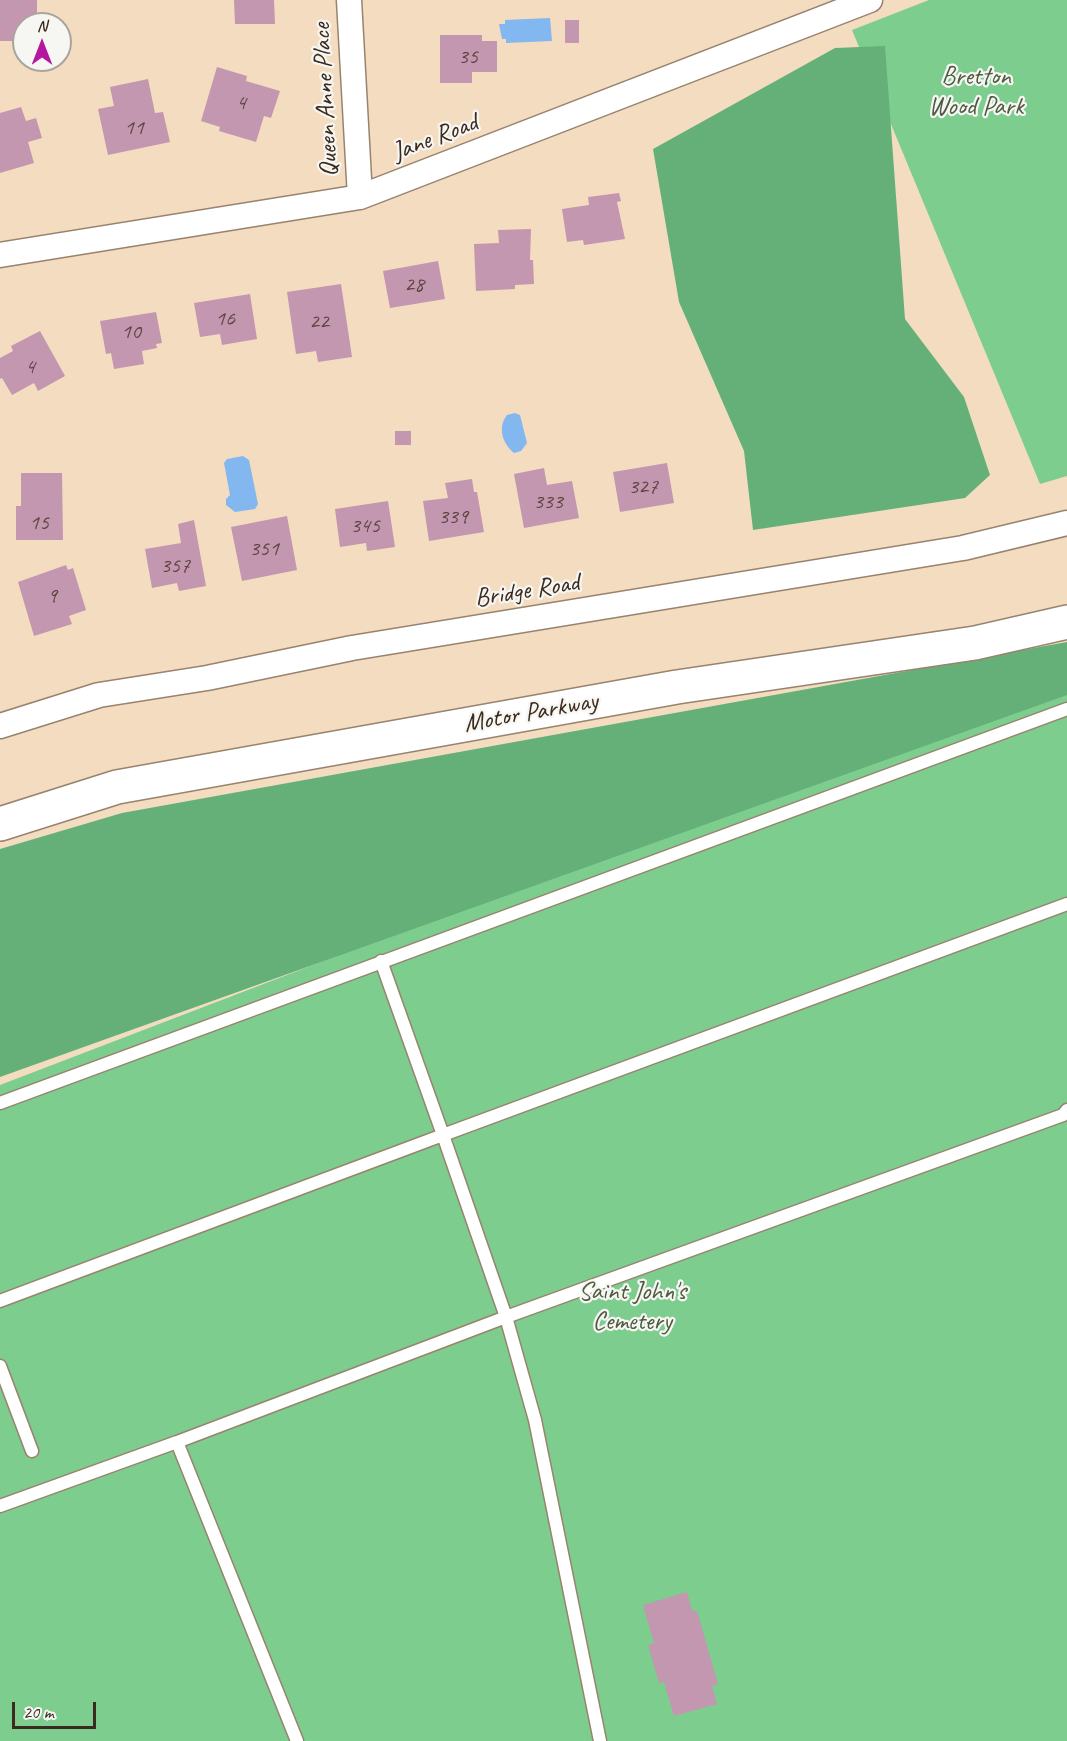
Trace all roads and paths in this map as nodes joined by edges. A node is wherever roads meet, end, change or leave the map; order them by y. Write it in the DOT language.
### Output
graph roads {
  1 [pos="349,0"];
  2 [pos="870,0"];
  3 [pos="823,9"];
  4 [pos="360,197"];
  5 [pos="0,255"];
  6 [pos="1067,523"];
  7 [pos="1067,622"];
  8 [pos="1067,709"];
  9 [pos="0,726"];
  10 [pos="0,824"];
  11 [pos="1067,904"];
  12 [pos="381,961"];
  13 [pos="0,1103"];
  14 [pos="1066,1116"];
  15 [pos="443,1135"];
  16 [pos="0,1301"];
  17 [pos="506,1317"];
  18 [pos="0,1366"];
  19 [pos="177,1442"];
  20 [pos="32,1450"];
  21 [pos="0,1506"];
  22 [pos="297,1741"];
  23 [pos="600,1741"];
  1 -- 4 [label="street, Queen Anne Place"];
  2 -- 3 [label="street, Jane Road"];
  3 -- 4 [label="street, Jane Road"];
  4 -- 5 [label="street, Jane Road"];
  6 -- 9 [label="street, Bridge Road"];
  7 -- 10 [label="main road, Motor Parkway"];
  8 -- 12 [label="lane"];
  11 -- 15 [label="lane"];
  12 -- 13 [label="lane"];
  12 -- 15 [label="lane"];
  14 -- 17 [label="lane"];
  15 -- 16 [label="lane"];
  15 -- 17 [label="lane"];
  17 -- 19 [label="lane"];
  17 -- 23 [label="lane"];
  18 -- 20 [label="lane"];
  19 -- 21 [label="lane"];
  19 -- 22 [label="lane"];
}
